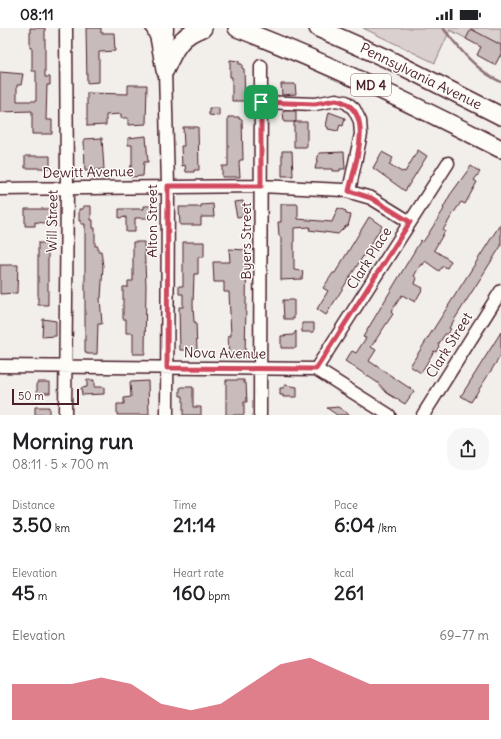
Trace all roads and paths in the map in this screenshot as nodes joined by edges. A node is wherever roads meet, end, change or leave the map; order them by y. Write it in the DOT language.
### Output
graph roads {
  1 [pos="66,28"];
  2 [pos="155,28"];
  3 [pos="167,28"];
  4 [pos="203,28"];
  5 [pos="227,28"];
  6 [pos="237,28"];
  7 [pos="318,28"];
  8 [pos="254,34"];
  9 [pos="261,66"];
  10 [pos="165,70"];
  11 [pos="261,102"];
  12 [pos="501,116"];
  13 [pos="501,149"];
  14 [pos="448,163"];
  15 [pos="168,186"];
  16 [pos="261,186"];
  17 [pos="67,187"];
  18 [pos="0,189"];
  19 [pos="349,191"];
  20 [pos="410,222"];
  21 [pos="501,291"];
  22 [pos="0,366"];
  23 [pos="65,367"];
  24 [pos="167,368"];
  25 [pos="260,369"];
  26 [pos="316,369"];
  27 [pos="65,415"];
  28 [pos="167,415"];
  29 [pos="260,415"];
  30 [pos="389,415"];
  31 [pos="423,415"];
  1 -- 17 [label="street, Will Street"];
  2 -- 10 [label="highway"];
  3 -- 10 [label="street, Alton Street"];
  4 -- 10 [label="highway"];
  5 -- 8 [label="highway"];
  6 -- 8 [label="highway, Pennsylvania Avenue / MD 4"];
  7 -- 12 [label="highway, Pennsylvania Avenue / MD 4"];
  8 -- 13 [label="highway, Pennsylvania Avenue / MD 4"];
  9 -- 11 [label="street, Byers Street"];
  10 -- 15 [label="street, Alton Street"];
  11 -- 16 [label="street, Byers Street"];
  11 -- 19 [label="street"];
  14 -- 20 [label="street, Clark Place"];
  15 -- 16 [label="street, Dewitt Avenue"];
  15 -- 17 [label="street, Dewitt Avenue"];
  15 -- 24 [label="street, Alton Street"];
  16 -- 19 [label="street, Dewitt Avenue"];
  16 -- 25 [label="street, Byers Street"];
  17 -- 18 [label="street, Dewitt Avenue"];
  17 -- 23 [label="street, Will Street"];
  19 -- 20 [label="street, Dewitt Avenue"];
  20 -- 26 [label="street, Clark Place"];
  21 -- 31 [label="street, Clark Street"];
  22 -- 23 [label="street, Nova Avenue"];
  23 -- 24 [label="street, Nova Avenue"];
  23 -- 27 [label="street, Will Street"];
  24 -- 25 [label="street, Nova Avenue"];
  24 -- 28 [label="street, Alton Street"];
  25 -- 26 [label="street, Nova Avenue"];
  25 -- 29 [label="street, Byers Street"];
  26 -- 30 [label="street"];
}
